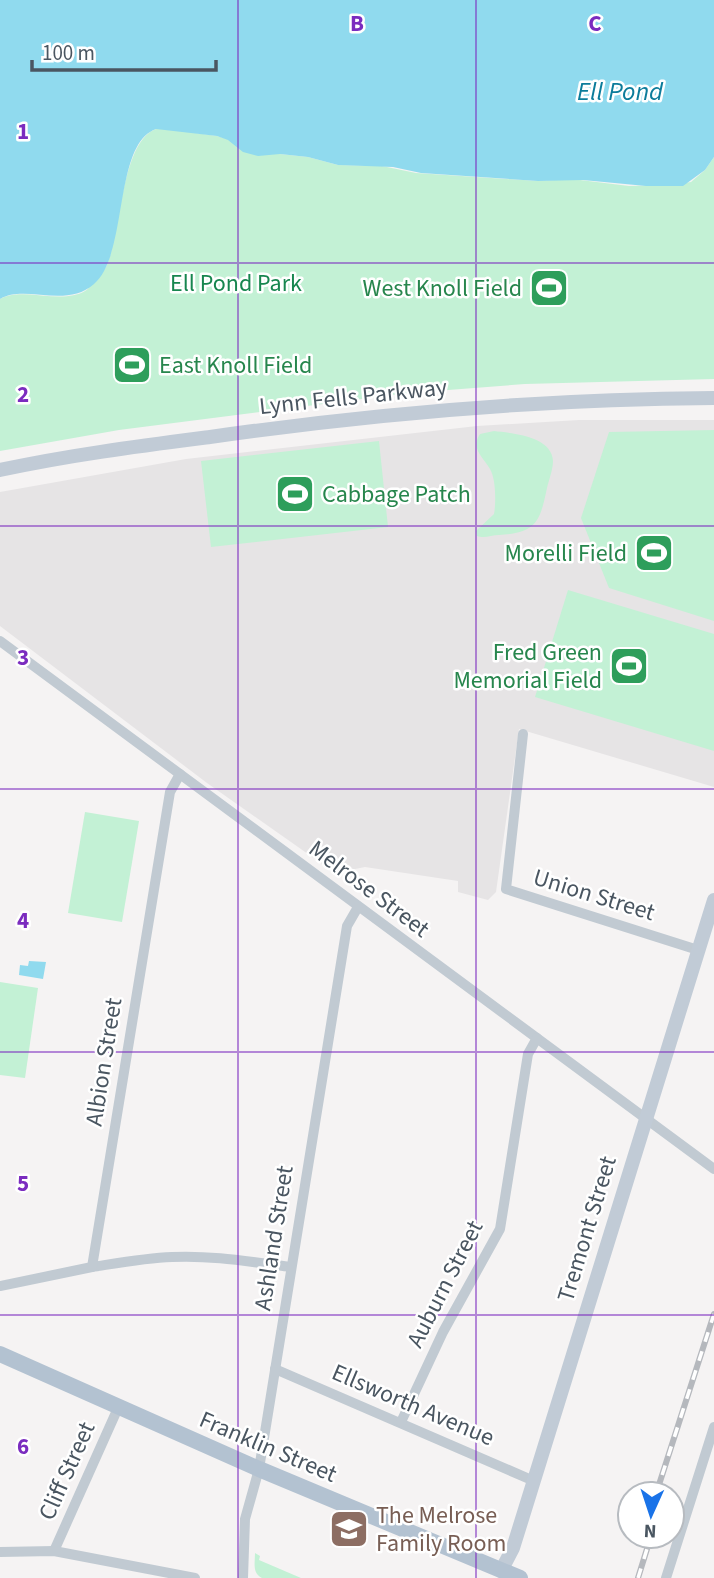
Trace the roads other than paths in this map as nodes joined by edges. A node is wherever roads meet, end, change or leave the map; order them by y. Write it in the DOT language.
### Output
graph roads {
  1 [pos="714,398"];
  2 [pos="0,470"];
  3 [pos="0,640"];
  4 [pos="523,734"];
  5 [pos="180,774"];
  6 [pos="714,900"];
  7 [pos="358,907"];
  8 [pos="698,950"];
  9 [pos="537,1038"];
  10 [pos="645,1119"];
  11 [pos="714,1169"];
  12 [pos="92,1267"];
  13 [pos="290,1267"];
  14 [pos="0,1286"];
  15 [pos="0,1354"];
  16 [pos="275,1369"];
  17 [pos="118,1408"];
  18 [pos="401,1422"];
  19 [pos="714,1427"];
  20 [pos="259,1469"];
  21 [pos="534,1481"];
  22 [pos="54,1551"];
  23 [pos="0,1552"];
  24 [pos="499,1574"];
  25 [pos="195,1578"];
  26 [pos="243,1578"];
  27 [pos="520,1578"];
  28 [pos="666,1578"];
  1 -- 2 [label="main road, Lynn Fells Parkway"];
  3 -- 5 [label="street, Melrose Street"];
  4 -- 8 [label="street, Union Street"];
  5 -- 7 [label="street, Melrose Street"];
  5 -- 12 [label="street, Albion Street"];
  6 -- 8 [label="main road, Tremont Street"];
  7 -- 9 [label="street, Melrose Street"];
  7 -- 13 [label="street, Ashland Street"];
  8 -- 10 [label="main road, Tremont Street"];
  9 -- 10 [label="street, Melrose Street"];
  9 -- 18 [label="street, Auburn Street"];
  10 -- 11 [label="street, Melrose Street"];
  10 -- 21 [label="main road, Tremont Street"];
  12 -- 13 [label="street"];
  12 -- 14 [label="street"];
  13 -- 16 [label="street, Ashland Street"];
  15 -- 17 [label="main road, Franklin Street"];
  16 -- 18 [label="street, Ellsworth Avenue"];
  16 -- 20 [label="street, Ashland Street"];
  17 -- 20 [label="main road, Franklin Street"];
  17 -- 22 [label="street, Cliff Street"];
  18 -- 21 [label="street, Ellsworth Avenue"];
  19 -- 28 [label="street"];
  20 -- 24 [label="main road, Franklin Street"];
  20 -- 26 [label="street, Ashland Street"];
  21 -- 24 [label="main road, Tremont Street"];
  22 -- 23 [label="street"];
  22 -- 25 [label="street"];
  24 -- 27 [label="main road, Franklin Street"];
}
